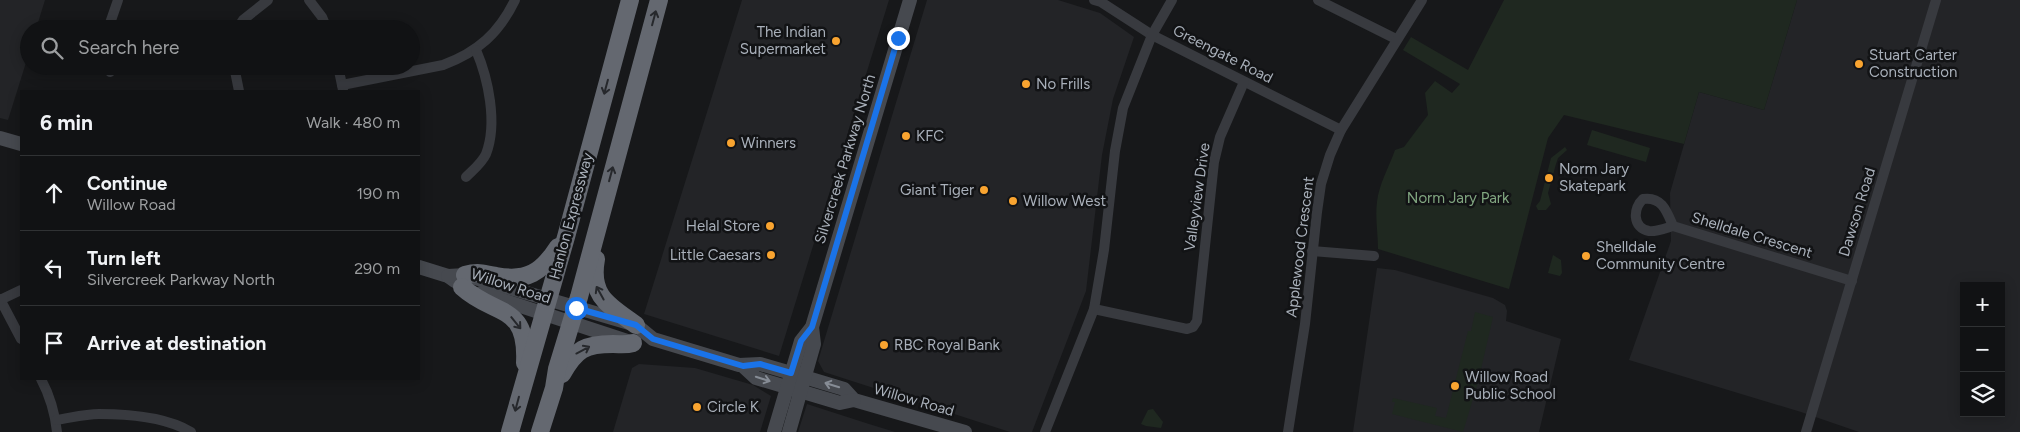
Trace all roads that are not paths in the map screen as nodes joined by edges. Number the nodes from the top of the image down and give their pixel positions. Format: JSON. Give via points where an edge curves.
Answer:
{"nodes":[{"id":1,"x":118,"y":0,"type":"edge"},
{"id":2,"x":268,"y":0,"type":"edge"},
{"id":3,"x":309,"y":0,"type":"edge"},
{"id":4,"x":515,"y":0,"type":"edge"},
{"id":5,"x":630,"y":0,"type":"edge"},
{"id":6,"x":659,"y":0,"type":"edge"},
{"id":7,"x":910,"y":0,"type":"edge"},
{"id":8,"x":1094,"y":0,"type":"edge"},
{"id":9,"x":1172,"y":0,"type":"edge"},
{"id":10,"x":1318,"y":0,"type":"edge"},
{"id":11,"x":1422,"y":0,"type":"edge"},
{"id":12,"x":1936,"y":0,"type":"edge"},
{"id":13,"x":111,"y":20,"type":"edge"},
{"id":14,"x":243,"y":20,"type":"edge"},
{"id":15,"x":323,"y":20,"type":"edge"},
{"id":16,"x":1152,"y":35,"type":"junction"},
{"id":17,"x":1396,"y":39,"type":"junction"},
{"id":18,"x":476,"y":50,"type":"junction"},
{"id":19,"x":420,"y":70,"type":"edge"},
{"id":20,"x":236,"y":75,"type":"edge"},
{"id":21,"x":340,"y":75,"type":"edge"},
{"id":22,"x":400,"y":75,"type":"edge"},
{"id":23,"x":1244,"y":82,"type":"junction"},
{"id":24,"x":343,"y":88,"type":"edge"},
{"id":25,"x":239,"y":90,"type":"edge"},
{"id":26,"x":1341,"y":130,"type":"junction"},
{"id":27,"x":0,"y":138,"type":"edge"},
{"id":28,"x":20,"y":144,"type":"edge"},
{"id":29,"x":466,"y":178,"type":"dead end"},
{"id":30,"x":598,"y":221,"type":"junction"},
{"id":31,"x":1673,"y":226,"type":"dead end"},
{"id":32,"x":566,"y":237,"type":"junction"},
{"id":33,"x":1312,"y":250,"type":"junction"},
{"id":34,"x":1374,"y":256,"type":"dead end"},
{"id":35,"x":420,"y":267,"type":"edge"},
{"id":36,"x":458,"y":279,"type":"junction"},
{"id":37,"x":1852,"y":281,"type":"junction"},
{"id":38,"x":20,"y":290,"type":"edge"},
{"id":39,"x":0,"y":299,"type":"edge"},
{"id":40,"x":546,"y":306,"type":"junction"},
{"id":41,"x":1094,"y":309,"type":"junction"},
{"id":42,"x":573,"y":315,"type":"junction"},
{"id":43,"x":812,"y":327,"type":"junction"},
{"id":44,"x":634,"y":334,"type":"junction"},
{"id":45,"x":20,"y":337,"type":"edge"},
{"id":46,"x":743,"y":366,"type":"junction"},
{"id":47,"x":791,"y":373,"type":"junction"},
{"id":48,"x":524,"y":376,"type":"junction"},
{"id":49,"x":805,"y":377,"type":"junction"},
{"id":50,"x":42,"y":380,"type":"edge"},
{"id":51,"x":787,"y":387,"type":"junction"},
{"id":52,"x":554,"y":388,"type":"junction"},
{"id":53,"x":801,"y":391,"type":"junction"},
{"id":54,"x":854,"y":400,"type":"junction"},
{"id":55,"x":56,"y":420,"type":"junction"},
{"id":56,"x":56,"y":432,"type":"edge"},
{"id":57,"x":191,"y":432,"type":"edge"},
{"id":58,"x":510,"y":432,"type":"edge"},
{"id":59,"x":540,"y":432,"type":"edge"},
{"id":60,"x":774,"y":432,"type":"edge"},
{"id":61,"x":789,"y":432,"type":"edge"},
{"id":62,"x":966,"y":432,"type":"edge"},
{"id":63,"x":1045,"y":432,"type":"edge"},
{"id":64,"x":1288,"y":432,"type":"edge"},
{"id":65,"x":1806,"y":432,"type":"edge"}],
"edges":[{"from":1,"to":13,"type":"street"},
{"from":2,"to":14,"type":"street"},
{"from":3,"to":15,"type":"street"},
{"from":4,"to":18,"type":"street","via":[[497,30]]},
{"from":5,"to":32,"type":"highway","name":"Hanlon Expressway","one_way":true},
{"from":30,"to":6,"type":"highway","name":"Hanlon Expressway","one_way":true},
{"from":7,"to":43,"type":"main road","name":"Silvercreek Parkway North"},
{"from":8,"to":16,"type":"street","name":"Greengate Road"},
{"from":9,"to":16,"type":"street"},
{"from":10,"to":17,"type":"street"},
{"from":11,"to":17,"type":"street","name":"Applewood Crescent"},
{"from":12,"to":37,"type":"street","name":"Dawson Road"},
{"from":16,"to":23,"type":"street","name":"Greengate Road"},
{"from":16,"to":41,"type":"street","via":[[1123,108],[1114,151],[1104,250]]},
{"from":17,"to":26,"type":"street","name":"Applewood Crescent"},
{"from":18,"to":19,"type":"street","via":[[443,65]]},
{"from":18,"to":29,"type":"street","via":[[490,96],[491,126],[487,153]]},
{"from":20,"to":25,"type":"street"},
{"from":21,"to":24,"type":"street"},
{"from":22,"to":24,"type":"street"},
{"from":23,"to":26,"type":"street","name":"Greengate Road"},
{"from":23,"to":41,"type":"street","name":"Valleyview Drive","via":[[1220,137],[1214,162],[1197,321],[1187,329]]},
{"from":26,"to":33,"type":"street","name":"Applewood Crescent","via":[[1321,184]]},
{"from":27,"to":28,"type":"main road"},
{"from":30,"to":42,"type":"highway","name":"Hanlon Expressway"},
{"from":44,"to":30,"type":"highway","one_way":true,"via":[[600,296],[594,281],[600,237]]},
{"from":31,"to":37,"type":"street","name":"Shelldale Crescent"},
{"from":32,"to":36,"type":"highway","via":[[549,262],[534,273],[523,277],[498,277],[476,272]]},
{"from":32,"to":40,"type":"highway","name":"Hanlon Expressway"},
{"from":33,"to":34,"type":"street"},
{"from":33,"to":64,"type":"street","name":"Applewood Crescent","via":[[1299,371]]},
{"from":35,"to":36,"type":"main road","name":"Willow Road"},
{"from":36,"to":40,"type":"main road","name":"Willow Road"},
{"from":36,"to":48,"type":"highway","one_way":true,"via":[[472,296],[507,313],[518,324],[526,348]]},
{"from":37,"to":65,"type":"street","name":"Dawson Road"},
{"from":38,"to":39,"type":"street"},
{"from":39,"to":45,"type":"street"},
{"from":40,"to":42,"type":"main road","name":"Willow Road"},
{"from":40,"to":48,"type":"highway","name":"Hanlon Expressway"},
{"from":41,"to":63,"type":"street"},
{"from":42,"to":44,"type":"main road","name":"Willow Road"},
{"from":42,"to":52,"type":"highway","name":"Hanlon Expressway"},
{"from":43,"to":47,"type":"main road","name":"Silvercreek Parkway North","via":[[801,341]]},
{"from":43,"to":49,"type":"main road","name":"Silvercreek Parkway North","via":[[814,344]]},
{"from":44,"to":46,"type":"main road","name":"Willow Road"},
{"from":52,"to":44,"type":"highway","one_way":true,"via":[[574,354],[586,346],[626,345]]},
{"from":46,"to":47,"type":"main road","name":"Willow Road","via":[[760,364]]},
{"from":46,"to":51,"type":"main road","name":"Willow Road","one_way":true,"via":[[756,378]]},
{"from":47,"to":49,"type":"main road","name":"Willow Road"},
{"from":47,"to":51,"type":"main road","name":"Silvercreek Parkway North"},
{"from":48,"to":58,"type":"highway","name":"Hanlon Expressway","one_way":true},
{"from":49,"to":53,"type":"main road","name":"Silvercreek Parkway North"},
{"from":54,"to":49,"type":"main road","name":"Willow Road","one_way":true,"via":[[844,389]]},
{"from":50,"to":55,"type":"street"},
{"from":51,"to":53,"type":"main road","name":"Willow Road"},
{"from":51,"to":60,"type":"main road","name":"Silvercreek Parkway North"},
{"from":52,"to":59,"type":"highway","name":"Hanlon Expressway"},
{"from":53,"to":54,"type":"main road","name":"Willow Road","via":[[840,403]]},
{"from":53,"to":61,"type":"main road","name":"Silvercreek Parkway North"},
{"from":54,"to":62,"type":"main road","name":"Willow Road"},
{"from":55,"to":56,"type":"street"},
{"from":55,"to":57,"type":"street","via":[[98,414],[133,416],[158,420]]}]}
